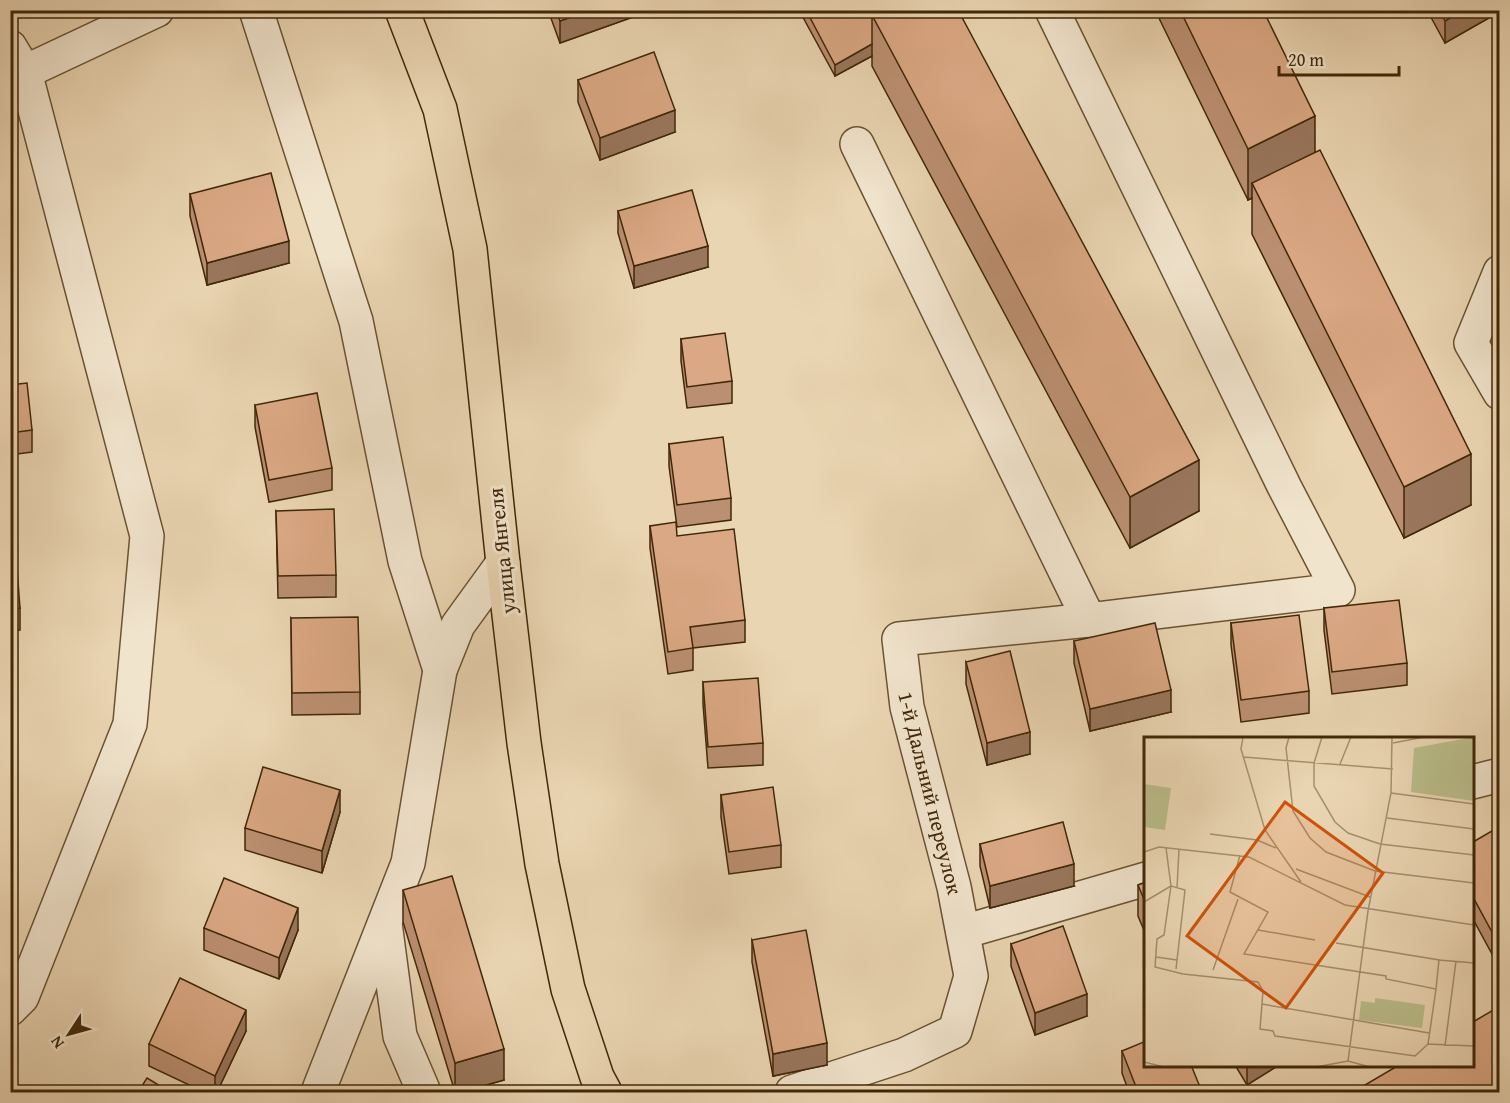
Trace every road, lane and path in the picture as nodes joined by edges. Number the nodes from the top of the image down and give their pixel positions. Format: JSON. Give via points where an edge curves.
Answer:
{"nodes":[{"id":1,"x":157,"y":10,"type":"edge"},
{"id":2,"x":256,"y":10,"type":"edge"},
{"id":3,"x":402,"y":10,"type":"edge"},
{"id":4,"x":1052,"y":10,"type":"edge"},
{"id":5,"x":15,"y":66,"type":"edge"},
{"id":6,"x":857,"y":144,"type":"dead end"},
{"id":7,"x":1500,"y":272,"type":"edge"},
{"id":8,"x":1500,"y":393,"type":"edge"},
{"id":9,"x":503,"y":563,"type":"junction"},
{"id":10,"x":1089,"y":620,"type":"junction"},
{"id":11,"x":440,"y":670,"type":"junction"},
{"id":12,"x":1500,"y":775,"type":"edge"},
{"id":13,"x":1474,"y":783,"type":"edge"},
{"id":14,"x":1144,"y":880,"type":"edge"},
{"id":15,"x":385,"y":922,"type":"junction"},
{"id":16,"x":963,"y":933,"type":"junction"},
{"id":17,"x":10,"y":1009,"type":"edge"},
{"id":18,"x":318,"y":1092,"type":"edge"},
{"id":19,"x":424,"y":1092,"type":"edge"},
{"id":20,"x":605,"y":1092,"type":"edge"},
{"id":21,"x":792,"y":1092,"type":"edge"}],
"edges":[{"from":1,"to":5,"type":"street"},
{"from":2,"to":11,"type":"street","via":[[356,321],[405,561]]},
{"from":3,"to":9,"type":"main road","name":"улица Янгеля","via":[[440,110],[470,249]]},
{"from":4,"to":10,"type":"street","name":"1-й Дальний переулок","via":[[1338,590]]},
{"from":5,"to":17,"type":"street","via":[[147,536],[130,724],[22,997]]},
{"from":6,"to":10,"type":"street"},
{"from":7,"to":8,"type":"street","via":[[1471,343]]},
{"from":9,"to":11,"type":"street","via":[[458,625]]},
{"from":9,"to":20,"type":"main road","name":"улица Янгеля","via":[[542,864],[568,989]]},
{"from":10,"to":16,"type":"street","name":"1-й Дальний переулок","via":[[899,639],[907,707]]},
{"from":11,"to":15,"type":"street","via":[[408,863]]},
{"from":12,"to":13,"type":"street"},
{"from":14,"to":16,"type":"street"},
{"from":15,"to":18,"type":"street"},
{"from":15,"to":19,"type":"street","via":[[400,1036]]},
{"from":16,"to":21,"type":"street","name":"1-й Дальний переулок","via":[[971,976],[955,1031],[904,1055]]}]}
